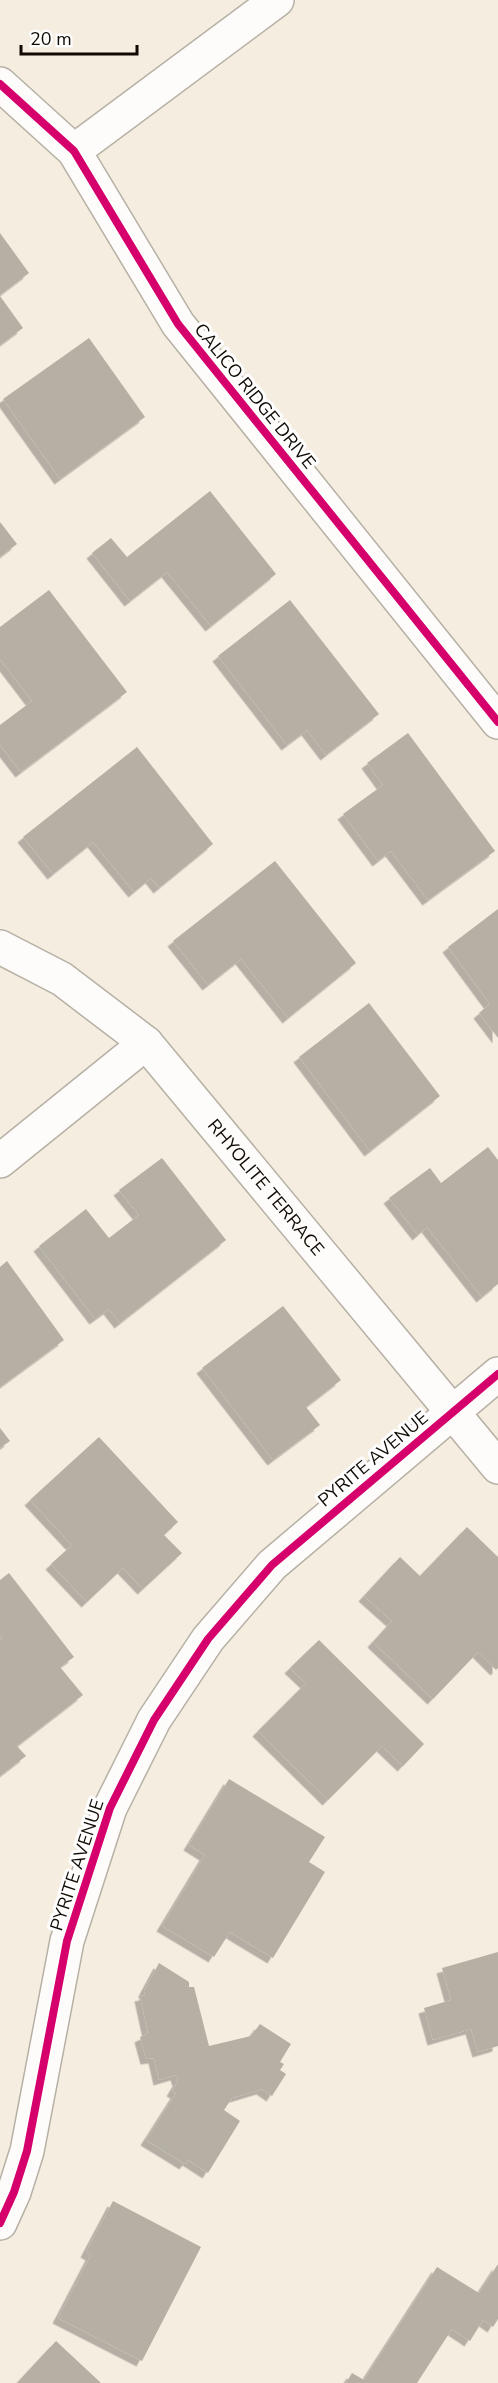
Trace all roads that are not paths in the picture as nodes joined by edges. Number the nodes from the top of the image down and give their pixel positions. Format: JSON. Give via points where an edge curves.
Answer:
{"nodes":[{"id":1,"x":277,"y":0,"type":"edge"},
{"id":2,"x":0,"y":84,"type":"edge"},
{"id":3,"x":74,"y":151,"type":"junction"},
{"id":4,"x":498,"y":722,"type":"edge"},
{"id":5,"x":0,"y":947,"type":"edge"},
{"id":6,"x":146,"y":1043,"type":"junction"},
{"id":7,"x":0,"y":1161,"type":"edge"},
{"id":8,"x":498,"y":1374,"type":"edge"},
{"id":9,"x":452,"y":1412,"type":"junction"},
{"id":10,"x":498,"y":1467,"type":"edge"},
{"id":11,"x":14,"y":2147,"type":"edge"},
{"id":12,"x":0,"y":2223,"type":"edge"}],
"edges":[{"from":1,"to":3,"type":"street"},
{"from":2,"to":3,"type":"street","name":"CALICO RIDGE DRIVE"},
{"from":3,"to":4,"type":"street","name":"CALICO RIDGE DRIVE","via":[[178,324]]},
{"from":5,"to":6,"type":"street","name":"RHYOLITE TERRACE","via":[[63,979]]},
{"from":6,"to":7,"type":"street"},
{"from":6,"to":9,"type":"street","name":"RHYOLITE TERRACE"},
{"from":8,"to":9,"type":"street","name":"PYRITE AVENUE"},
{"from":9,"to":10,"type":"street","name":"RHYOLITE TERRACE"},
{"from":9,"to":11,"type":"street","name":"PYRITE AVENUE","via":[[272,1565],[208,1639],[154,1720],[110,1808],[67,1941]]},
{"from":11,"to":12,"type":"street","name":"PYRITE AVENUE","via":[[14,2192]]}]}
